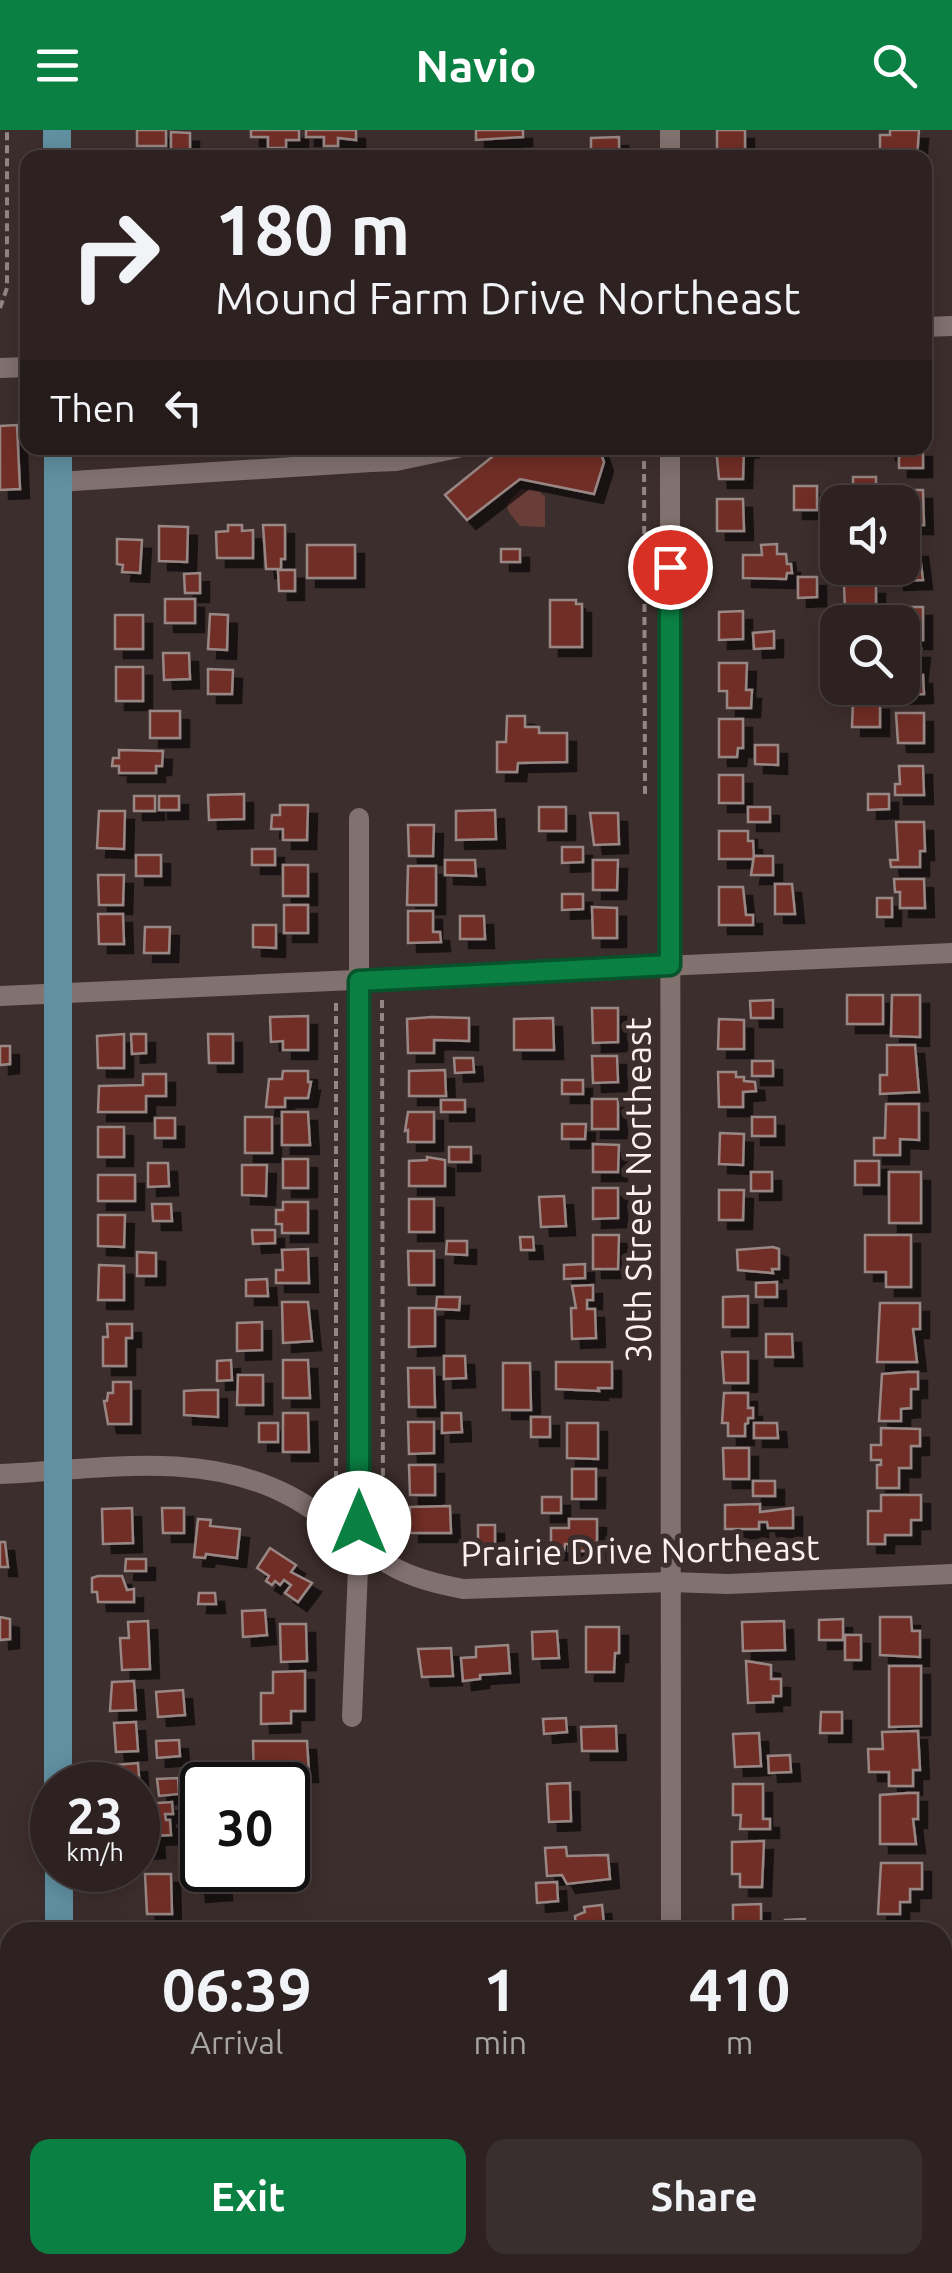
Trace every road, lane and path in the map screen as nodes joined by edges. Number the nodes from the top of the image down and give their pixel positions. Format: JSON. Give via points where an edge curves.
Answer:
{"nodes":[{"id":1,"x":7,"y":130,"type":"edge"},
{"id":2,"x":0,"y":308,"type":"edge"},
{"id":3,"x":58,"y":455,"type":"edge"},
{"id":4,"x":371,"y":455,"type":"edge"},
{"id":5,"x":425,"y":455,"type":"edge"},
{"id":6,"x":644,"y":455,"type":"edge"},
{"id":7,"x":670,"y":455,"type":"edge"},
{"id":8,"x":58,"y":482,"type":"junction"},
{"id":9,"x":645,"y":799,"type":"dead end"},
{"id":10,"x":359,"y":818,"type":"dead end"},
{"id":11,"x":952,"y":953,"type":"edge"},
{"id":12,"x":670,"y":965,"type":"junction"},
{"id":13,"x":382,"y":980,"type":"junction"},
{"id":14,"x":359,"y":981,"type":"junction"},
{"id":15,"x":336,"y":982,"type":"junction"},
{"id":16,"x":59,"y":993,"type":"junction"},
{"id":17,"x":0,"y":996,"type":"edge"},
{"id":18,"x":56,"y":1472,"type":"junction"},
{"id":19,"x":0,"y":1474,"type":"edge"},
{"id":20,"x":336,"y":1492,"type":"dead end"},
{"id":21,"x":359,"y":1543,"type":"junction"},
{"id":22,"x":384,"y":1560,"type":"junction"},
{"id":23,"x":952,"y":1574,"type":"edge"},
{"id":24,"x":671,"y":1582,"type":"junction"},
{"id":25,"x":352,"y":1717,"type":"dead end"},
{"id":26,"x":58,"y":1762,"type":"edge"},
{"id":27,"x":58,"y":1892,"type":"edge"},
{"id":28,"x":59,"y":1922,"type":"edge"},
{"id":29,"x":671,"y":1922,"type":"edge"}],
"edges":[{"from":1,"to":2,"type":"path","via":[[7,288]]},
{"from":3,"to":8,"type":"main road"},
{"from":4,"to":5,"type":"street","via":[[396,461]]},
{"from":4,"to":8,"type":"street"},
{"from":6,"to":9,"type":"path"},
{"from":7,"to":12,"type":"street","name":"30th Street Northeast"},
{"from":8,"to":16,"type":"main road"},
{"from":10,"to":14,"type":"street"},
{"from":11,"to":12,"type":"street"},
{"from":12,"to":13,"type":"street"},
{"from":12,"to":24,"type":"street","name":"30th Street Northeast"},
{"from":13,"to":14,"type":"street"},
{"from":13,"to":22,"type":"path"},
{"from":14,"to":15,"type":"street"},
{"from":14,"to":21,"type":"street"},
{"from":15,"to":16,"type":"street"},
{"from":15,"to":20,"type":"path"},
{"from":16,"to":17,"type":"street"},
{"from":16,"to":18,"type":"main road"},
{"from":18,"to":19,"type":"street","name":"Prairie Drive Northeast"},
{"from":18,"to":21,"type":"street","name":"Prairie Drive Northeast","via":[[178,1465],[224,1470],[288,1494]]},
{"from":18,"to":26,"type":"main road"},
{"from":21,"to":22,"type":"street","name":"Prairie Drive Northeast"},
{"from":21,"to":25,"type":"street"},
{"from":22,"to":24,"type":"street","name":"Prairie Drive Northeast","via":[[429,1582],[463,1589]]},
{"from":23,"to":24,"type":"street","name":"Prairie Drive Northeast"},
{"from":24,"to":29,"type":"street","name":"30th Street Northeast"},
{"from":27,"to":28,"type":"main road"}]}
